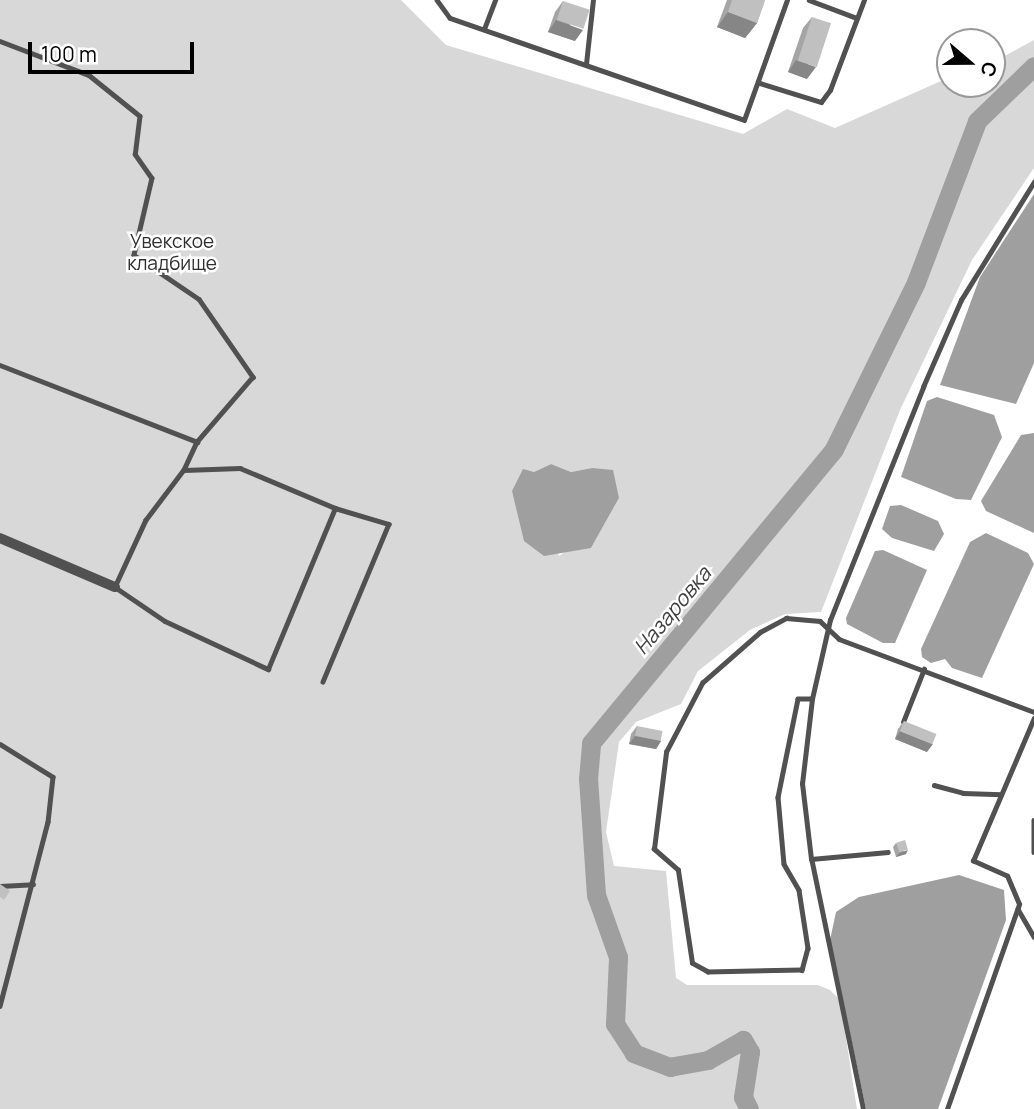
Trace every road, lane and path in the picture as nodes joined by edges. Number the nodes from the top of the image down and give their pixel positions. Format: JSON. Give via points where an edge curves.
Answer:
{"nodes":[{"id":1,"x":437,"y":0,"type":"edge"},
{"id":2,"x":495,"y":0,"type":"edge"},
{"id":3,"x":593,"y":0,"type":"edge"},
{"id":4,"x":787,"y":0,"type":"edge"},
{"id":5,"x":809,"y":0,"type":"edge"},
{"id":6,"x":864,"y":0,"type":"edge"},
{"id":7,"x":857,"y":18,"type":"junction"},
{"id":8,"x":484,"y":29,"type":"junction"},
{"id":9,"x":0,"y":41,"type":"edge"},
{"id":10,"x":586,"y":64,"type":"junction"},
{"id":11,"x":760,"y":83,"type":"junction"},
{"id":12,"x":1034,"y":181,"type":"edge"},
{"id":13,"x":0,"y":365,"type":"edge"},
{"id":14,"x":197,"y":442,"type":"junction"},
{"id":15,"x":184,"y":470,"type":"junction"},
{"id":16,"x":335,"y":508,"type":"junction"},
{"id":17,"x":0,"y":538,"type":"edge"},
{"id":18,"x":115,"y":587,"type":"junction"},
{"id":19,"x":829,"y":633,"type":"junction"},
{"id":20,"x":924,"y":670,"type":"junction"},
{"id":21,"x":323,"y":682,"type":"dead end"},
{"id":22,"x":812,"y":699,"type":"junction"},
{"id":23,"x":1034,"y":712,"type":"edge"},
{"id":24,"x":1034,"y":718,"type":"edge"},
{"id":25,"x":903,"y":722,"type":"edge"},
{"id":26,"x":0,"y":744,"type":"edge"},
{"id":27,"x":934,"y":785,"type":"dead end"},
{"id":28,"x":1001,"y":794,"type":"junction"},
{"id":29,"x":1034,"y":820,"type":"edge"},
{"id":30,"x":888,"y":852,"type":"dead end"},
{"id":31,"x":1034,"y":852,"type":"edge"},
{"id":32,"x":811,"y":859,"type":"junction"},
{"id":33,"x":33,"y":884,"type":"junction"},
{"id":34,"x":0,"y":886,"type":"edge"},
{"id":35,"x":1018,"y":908,"type":"junction"},
{"id":36,"x":1034,"y":937,"type":"edge"},
{"id":37,"x":1,"y":1004,"type":"edge"},
{"id":38,"x":863,"y":1109,"type":"edge"},
{"id":39,"x":947,"y":1109,"type":"edge"}],
"edges":[{"from":1,"to":8,"type":"lane","via":[[450,18]]},
{"from":2,"to":8,"type":"lane"},
{"from":3,"to":10,"type":"lane"},
{"from":4,"to":11,"type":"lane"},
{"from":5,"to":7,"type":"lane"},
{"from":6,"to":7,"type":"lane"},
{"from":7,"to":11,"type":"lane","via":[[830,90],[821,102]]},
{"from":8,"to":10,"type":"lane"},
{"from":9,"to":14,"type":"lane","via":[[89,75],[140,116],[135,154],[152,178],[134,255],[198,299],[253,377]]},
{"from":10,"to":11,"type":"lane","via":[[744,120]]},
{"from":12,"to":19,"type":"lane","via":[[961,300]]},
{"from":13,"to":14,"type":"lane","via":[[38,376]]},
{"from":14,"to":15,"type":"lane"},
{"from":15,"to":16,"type":"lane","via":[[240,468]]},
{"from":15,"to":18,"type":"lane","via":[[146,520]]},
{"from":16,"to":18,"type":"lane","via":[[268,669],[165,621]]},
{"from":16,"to":21,"type":"lane","via":[[388,524]]},
{"from":17,"to":18,"type":"street"},
{"from":19,"to":20,"type":"lane"},
{"from":19,"to":22,"type":"lane"},
{"from":19,"to":22,"type":"lane","via":[[820,621],[786,618],[760,632],[702,683],[666,752],[654,849],[678,870],[692,963],[708,972],[802,970],[808,948],[799,890],[784,864],[778,797],[798,699]]},
{"from":20,"to":23,"type":"lane"},
{"from":20,"to":25,"type":"lane"},
{"from":22,"to":32,"type":"lane","via":[[802,784]]},
{"from":24,"to":28,"type":"lane"},
{"from":26,"to":33,"type":"lane","via":[[53,777]]},
{"from":27,"to":28,"type":"lane","via":[[963,793]]},
{"from":28,"to":35,"type":"lane","via":[[973,861],[1007,876]]},
{"from":29,"to":31,"type":"lane"},
{"from":30,"to":32,"type":"lane"},
{"from":32,"to":38,"type":"lane"},
{"from":33,"to":34,"type":"lane"},
{"from":33,"to":37,"type":"lane"},
{"from":35,"to":36,"type":"lane"},
{"from":35,"to":39,"type":"lane"}]}
